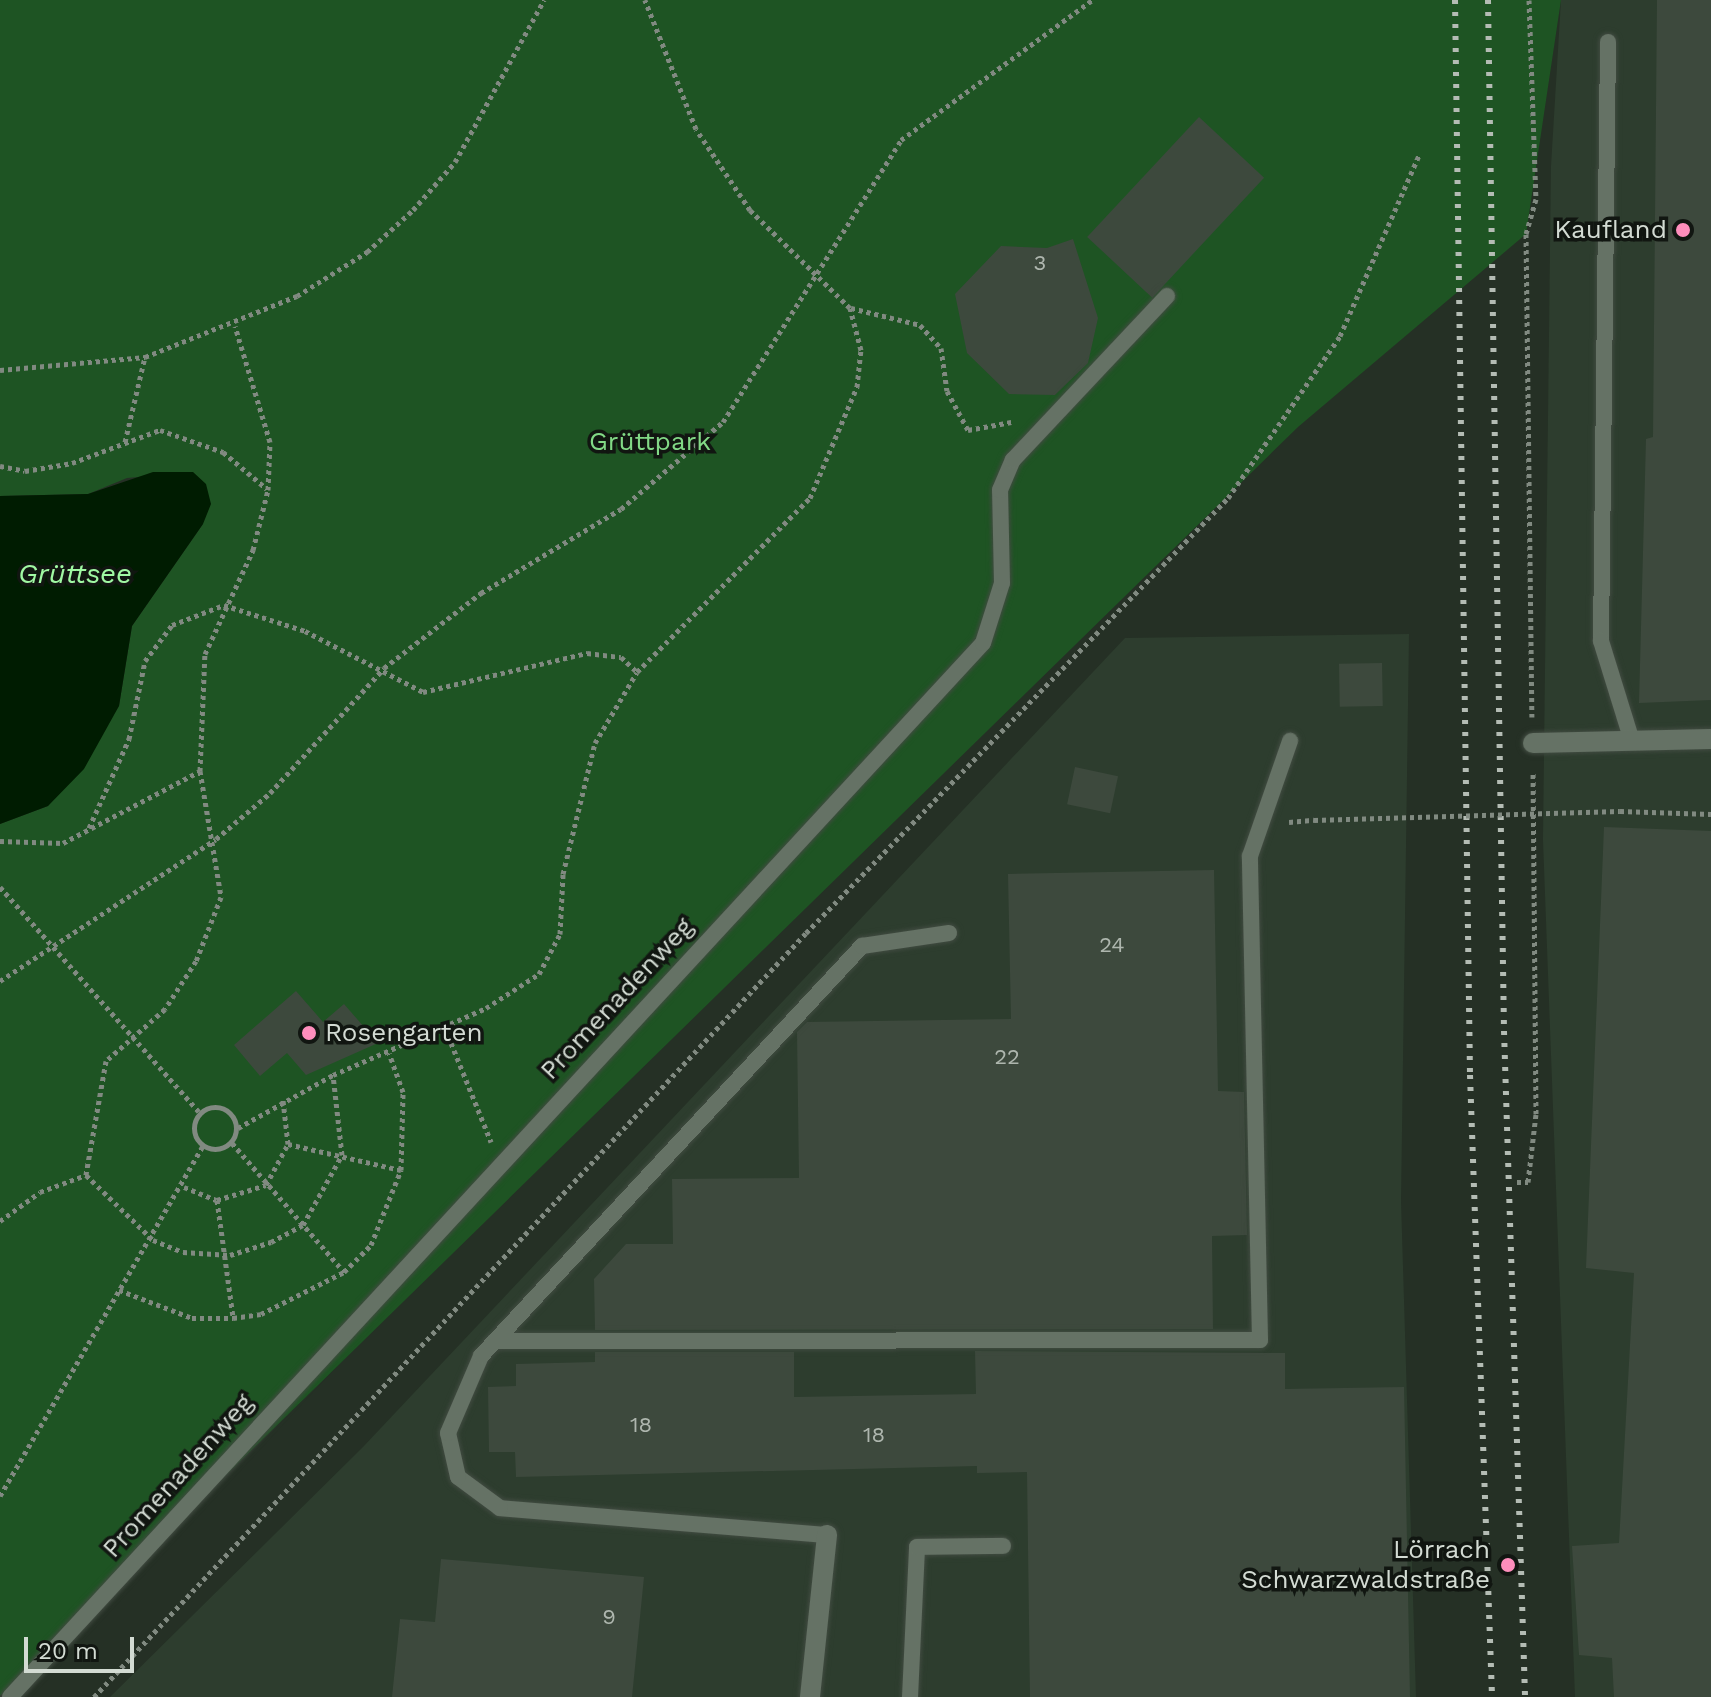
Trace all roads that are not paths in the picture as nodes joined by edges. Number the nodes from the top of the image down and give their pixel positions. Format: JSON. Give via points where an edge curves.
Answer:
{"nodes":[{"id":1,"x":1608,"y":42,"type":"dead end"},
{"id":2,"x":1167,"y":296,"type":"dead end"},
{"id":3,"x":1711,"y":739,"type":"edge"},
{"id":4,"x":1290,"y":741,"type":"dead end"},
{"id":5,"x":1632,"y":741,"type":"junction"},
{"id":6,"x":1533,"y":743,"type":"road end"},
{"id":7,"x":949,"y":933,"type":"dead end"},
{"id":8,"x":495,"y":1341,"type":"junction"},
{"id":9,"x":827,"y":1535,"type":"joint"},
{"id":10,"x":1003,"y":1546,"type":"dead end"},
{"id":11,"x":10,"y":1697,"type":"edge"},
{"id":12,"x":810,"y":1697,"type":"edge"},
{"id":13,"x":910,"y":1697,"type":"edge"}],
"edges":[{"from":1,"to":5,"type":"lane","via":[[1601,641]]},
{"from":2,"to":11,"type":"lane","name":"Promenadenweg","via":[[1013,460],[1000,490],[1002,583],[983,643],[501,1158]]},
{"from":3,"to":5,"type":"street"},
{"from":4,"to":8,"type":"lane","via":[[1250,856],[1260,1340]]},
{"from":5,"to":6,"type":"street"},
{"from":7,"to":8,"type":"lane","via":[[862,946]]},
{"from":8,"to":9,"type":"lane","via":[[464,1383],[448,1433],[458,1477],[500,1508]]},
{"from":9,"to":12,"type":"street"},
{"from":10,"to":13,"type":"lane","via":[[917,1547]]}]}
